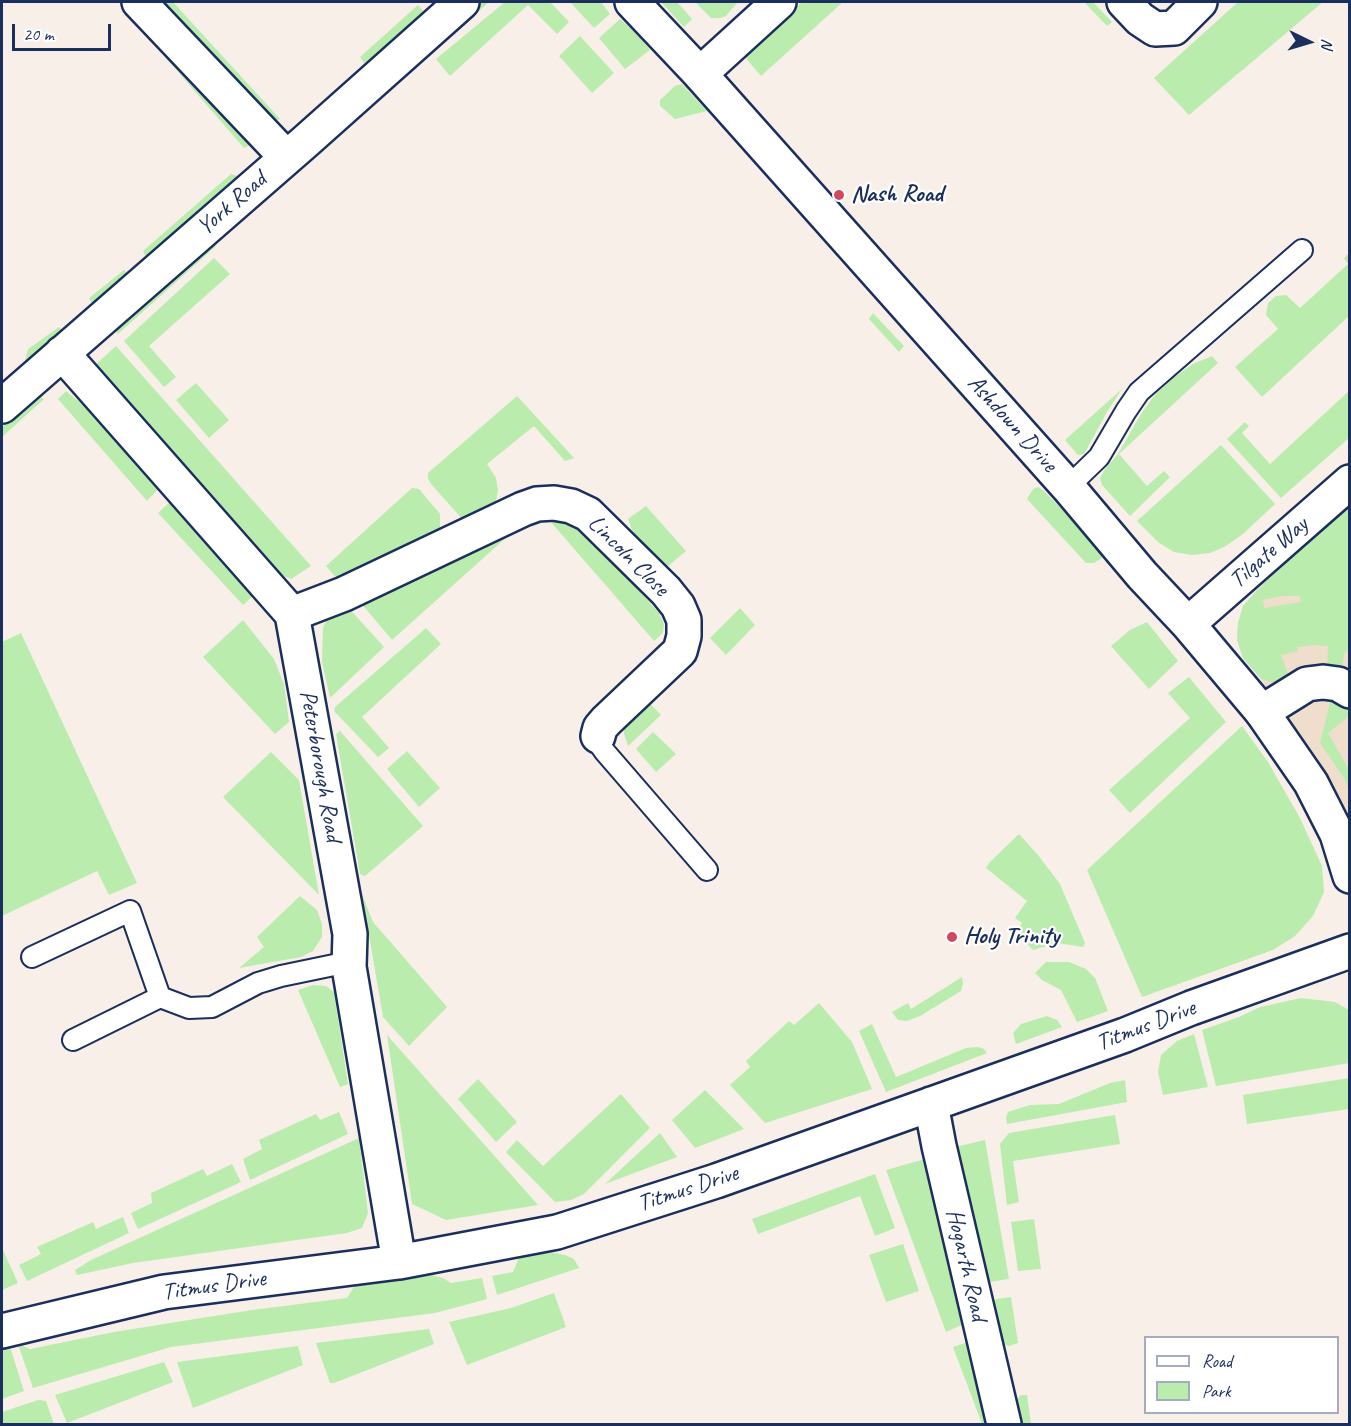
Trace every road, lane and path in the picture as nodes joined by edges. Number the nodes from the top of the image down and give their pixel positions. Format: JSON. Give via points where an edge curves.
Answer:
{"nodes":[{"id":1,"x":139,"y":2,"type":"edge"},
{"id":2,"x":462,"y":2,"type":"edge"},
{"id":3,"x":632,"y":2,"type":"edge"},
{"id":4,"x":779,"y":2,"type":"edge"},
{"id":5,"x":1124,"y":2,"type":"edge"},
{"id":6,"x":1200,"y":2,"type":"edge"},
{"id":7,"x":700,"y":74,"type":"junction"},
{"id":8,"x":286,"y":157,"type":"junction"},
{"id":9,"x":1302,"y":250,"type":"dead end"},
{"id":10,"x":62,"y":354,"type":"junction"},
{"id":11,"x":2,"y":406,"type":"edge"},
{"id":12,"x":1350,"y":482,"type":"edge"},
{"id":13,"x":1068,"y":487,"type":"junction"},
{"id":14,"x":292,"y":614,"type":"junction"},
{"id":15,"x":1188,"y":624,"type":"junction"},
{"id":16,"x":1350,"y":691,"type":"edge"},
{"id":17,"x":1262,"y":712,"type":"junction"},
{"id":18,"x":598,"y":736,"type":"joint"},
{"id":19,"x":707,"y":870,"type":"dead end"},
{"id":20,"x":1350,"y":876,"type":"edge"},
{"id":21,"x":1350,"y":951,"type":"edge"},
{"id":22,"x":32,"y":957,"type":"dead end"},
{"id":23,"x":349,"y":968,"type":"junction"},
{"id":24,"x":160,"y":998,"type":"junction"},
{"id":25,"x":73,"y":1040,"type":"dead end"},
{"id":26,"x":932,"y":1104,"type":"junction"},
{"id":27,"x":399,"y":1262,"type":"junction"},
{"id":28,"x":2,"y":1331,"type":"edge"},
{"id":29,"x":1004,"y":1425,"type":"edge"}],
"edges":[{"from":1,"to":8,"type":"street"},
{"from":2,"to":8,"type":"street","name":"York Road"},
{"from":3,"to":7,"type":"street","name":"Ashdown Drive"},
{"from":4,"to":7,"type":"street"},
{"from":5,"to":6,"type":"street","via":[[1155,29],[1174,28]]},
{"from":7,"to":13,"type":"street","name":"Ashdown Drive"},
{"from":8,"to":10,"type":"street","name":"York Road"},
{"from":9,"to":13,"type":"lane","via":[[1139,392],[1099,457]]},
{"from":10,"to":11,"type":"street","name":"York Road"},
{"from":10,"to":14,"type":"street"},
{"from":12,"to":15,"type":"street","name":"Tilgate Way"},
{"from":13,"to":15,"type":"street","name":"Ashdown Drive"},
{"from":14,"to":18,"type":"street","name":"Lincoln Close","via":[[344,594],[523,509],[537,504],[571,506],[588,514],[666,591],[684,620],[680,651],[606,721]]},
{"from":14,"to":23,"type":"street","name":"Peterborough Road","via":[[350,934]]},
{"from":15,"to":17,"type":"street","name":"Ashdown Drive"},
{"from":16,"to":17,"type":"street","via":[[1338,684],[1307,684]]},
{"from":17,"to":20,"type":"street","name":"Ashdown Drive","via":[[1311,783],[1337,834]]},
{"from":18,"to":19,"type":"lane","via":[[605,752]]},
{"from":21,"to":26,"type":"street","name":"Titmus Drive"},
{"from":22,"to":24,"type":"lane","via":[[130,911]]},
{"from":23,"to":24,"type":"lane","via":[[334,965],[258,983],[212,1007],[189,1008]]},
{"from":23,"to":27,"type":"street","name":"Peterborough Road"},
{"from":24,"to":25,"type":"lane"},
{"from":26,"to":27,"type":"street","name":"Titmus Drive","via":[[716,1181],[557,1232]]},
{"from":26,"to":29,"type":"street","name":"Hogarth Road"},
{"from":27,"to":28,"type":"street","name":"Titmus Drive","via":[[164,1292]]}]}
